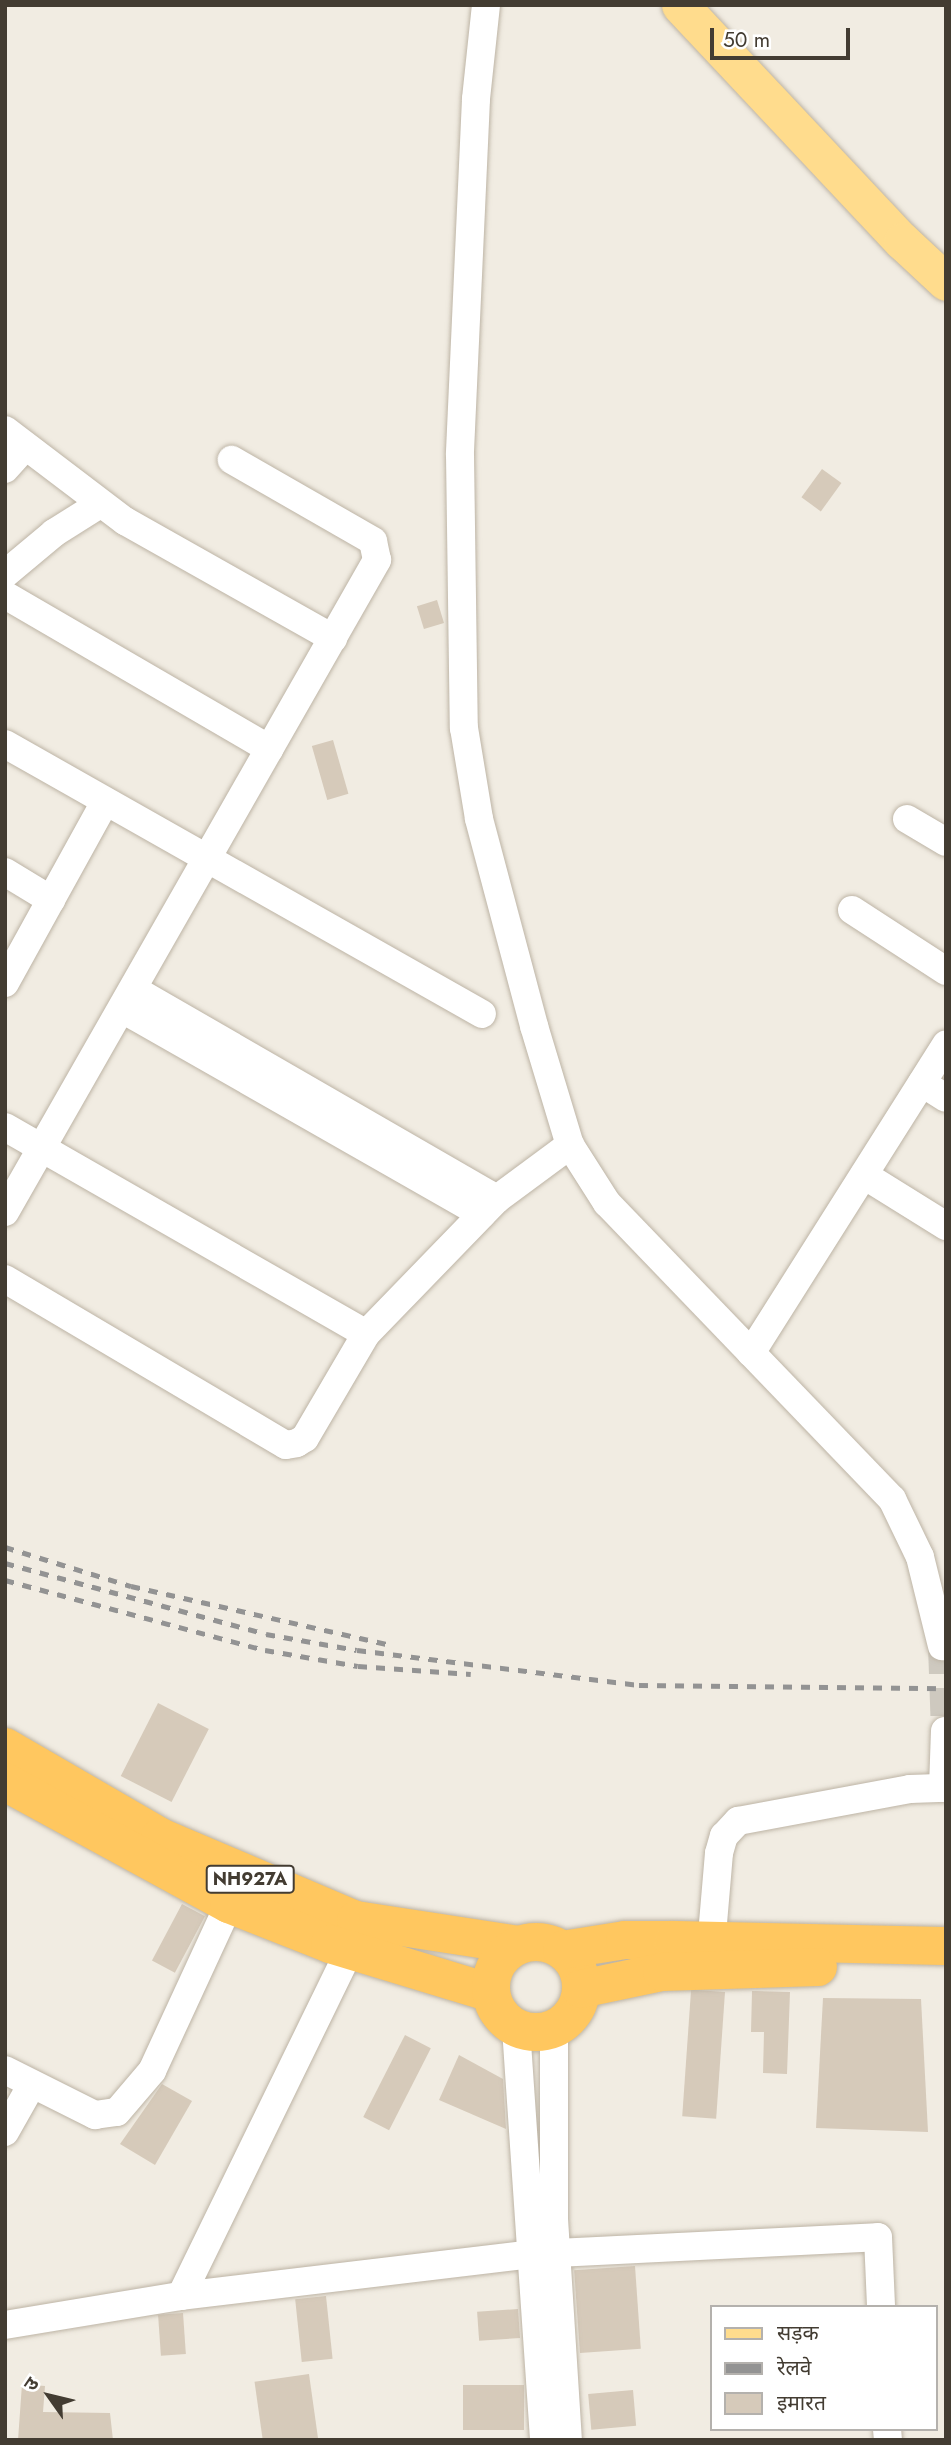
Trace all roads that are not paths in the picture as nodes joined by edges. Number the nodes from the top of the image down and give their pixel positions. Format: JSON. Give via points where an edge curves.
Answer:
{"nodes":[{"id":1,"x":486,"y":5,"type":"edge"},
{"id":2,"x":683,"y":8,"type":"edge"},
{"id":3,"x":946,"y":282,"type":"edge"},
{"id":4,"x":15,"y":439,"type":"edge"},
{"id":5,"x":232,"y":460,"type":"dead end"},
{"id":6,"x":5,"y":469,"type":"edge"},
{"id":7,"x":100,"y":504,"type":"junction"},
{"id":8,"x":5,"y":574,"type":"edge"},
{"id":9,"x":5,"y":596,"type":"edge"},
{"id":10,"x":333,"y":638,"type":"junction"},
{"id":11,"x":5,"y":744,"type":"edge"},
{"id":12,"x":270,"y":749,"type":"junction"},
{"id":13,"x":105,"y":802,"type":"junction"},
{"id":14,"x":907,"y":819,"type":"dead end"},
{"id":15,"x":946,"y":842,"type":"edge"},
{"id":16,"x":207,"y":860,"type":"junction"},
{"id":17,"x":5,"y":872,"type":"edge"},
{"id":18,"x":51,"y":900,"type":"junction"},
{"id":19,"x":852,"y":910,"type":"dead end"},
{"id":20,"x":946,"y":971,"type":"edge"},
{"id":21,"x":5,"y":984,"type":"edge"},
{"id":22,"x":130,"y":1000,"type":"junction"},
{"id":23,"x":482,"y":1014,"type":"dead end"},
{"id":24,"x":946,"y":1045,"type":"edge"},
{"id":25,"x":922,"y":1083,"type":"junction"},
{"id":26,"x":946,"y":1098,"type":"edge"},
{"id":27,"x":5,"y":1127,"type":"edge"},
{"id":28,"x":570,"y":1145,"type":"junction"},
{"id":29,"x":42,"y":1149,"type":"junction"},
{"id":30,"x":864,"y":1175,"type":"junction"},
{"id":31,"x":489,"y":1207,"type":"junction"},
{"id":32,"x":5,"y":1212,"type":"edge"},
{"id":33,"x":946,"y":1226,"type":"edge"},
{"id":34,"x":5,"y":1279,"type":"edge"},
{"id":35,"x":366,"y":1334,"type":"junction"},
{"id":36,"x":751,"y":1353,"type":"junction"},
{"id":37,"x":942,"y":1646,"type":"dead end"},
{"id":38,"x":944,"y":1731,"type":"edge"},
{"id":39,"x":5,"y":1747,"type":"edge"},
{"id":40,"x":5,"y":1782,"type":"edge"},
{"id":41,"x":944,"y":1788,"type":"edge"},
{"id":42,"x":229,"y":1905,"type":"junction"},
{"id":43,"x":519,"y":1945,"type":"junction"},
{"id":44,"x":946,"y":1946,"type":"edge"},
{"id":45,"x":350,"y":1950,"type":"junction"},
{"id":46,"x":562,"y":1950,"type":"junction"},
{"id":47,"x":710,"y":1956,"type":"junction"},
{"id":48,"x":946,"y":1966,"type":"edge"},
{"id":49,"x":581,"y":1989,"type":"junction"},
{"id":50,"x":491,"y":1993,"type":"junction"},
{"id":51,"x":516,"y":2028,"type":"junction"},
{"id":52,"x":554,"y":2028,"type":"junction"},
{"id":53,"x":5,"y":2070,"type":"edge"},
{"id":54,"x":32,"y":2084,"type":"junction"},
{"id":55,"x":5,"y":2132,"type":"edge"},
{"id":56,"x":545,"y":2254,"type":"junction"},
{"id":57,"x":181,"y":2296,"type":"junction"},
{"id":58,"x":881,"y":2305,"type":"edge"},
{"id":59,"x":5,"y":2325,"type":"edge"},
{"id":60,"x":544,"y":2440,"type":"edge"},
{"id":61,"x":568,"y":2440,"type":"edge"}],
"edges":[{"from":1,"to":28,"type":"street","via":[[476,99],[460,455],[464,728],[478,819]]},
{"from":2,"to":3,"type":"main road"},
{"from":4,"to":6,"type":"street"},
{"from":4,"to":7,"type":"street"},
{"from":5,"to":10,"type":"street","via":[[365,536],[377,548],[377,560]]},
{"from":7,"to":8,"type":"street","via":[[54,533]]},
{"from":7,"to":10,"type":"street"},
{"from":9,"to":12,"type":"street"},
{"from":10,"to":12,"type":"street"},
{"from":11,"to":13,"type":"street"},
{"from":12,"to":16,"type":"street"},
{"from":13,"to":16,"type":"street"},
{"from":13,"to":18,"type":"street"},
{"from":14,"to":15,"type":"street"},
{"from":16,"to":22,"type":"street"},
{"from":16,"to":23,"type":"street"},
{"from":17,"to":18,"type":"street"},
{"from":18,"to":21,"type":"street"},
{"from":19,"to":20,"type":"street"},
{"from":22,"to":29,"type":"street"},
{"from":22,"to":31,"type":"street"},
{"from":24,"to":25,"type":"street"},
{"from":25,"to":26,"type":"street"},
{"from":25,"to":30,"type":"street"},
{"from":27,"to":29,"type":"street"},
{"from":28,"to":31,"type":"street"},
{"from":28,"to":36,"type":"street","via":[[607,1203]]},
{"from":29,"to":32,"type":"street"},
{"from":29,"to":35,"type":"street"},
{"from":30,"to":33,"type":"street"},
{"from":30,"to":36,"type":"street"},
{"from":31,"to":35,"type":"street"},
{"from":34,"to":35,"type":"street","via":[[286,1445],[305,1437]]},
{"from":36,"to":37,"type":"street","via":[[892,1499],[920,1556]]},
{"from":38,"to":41,"type":"street"},
{"from":39,"to":43,"type":"highway","number":"NH927A","via":[[160,1837],[344,1915]]},
{"from":40,"to":42,"type":"highway","number":"NH927A"},
{"from":41,"to":47,"type":"street","via":[[910,1789],[738,1821],[724,1836],[719,1853]]},
{"from":42,"to":45,"type":"highway","number":"NH927A"},
{"from":42,"to":54,"type":"street","via":[[152,2070],[117,2112],[95,2115]]},
{"from":43,"to":46,"type":"highway","number":"NH927A","via":[[549,1944]]},
{"from":43,"to":50,"type":"highway","via":[[497,1965]]},
{"from":44,"to":47,"type":"highway","number":"NH927A"},
{"from":45,"to":50,"type":"highway","number":"NH927A"},
{"from":45,"to":57,"type":"street"},
{"from":46,"to":47,"type":"highway","number":"NH927A","via":[[625,1940]]},
{"from":46,"to":49,"type":"highway","via":[[573,1961]]},
{"from":47,"to":48,"type":"highway","number":"NH927A"},
{"from":47,"to":49,"type":"highway","number":"NH927A","via":[[662,1972]]},
{"from":49,"to":52,"type":"highway","via":[[570,2016]]},
{"from":50,"to":51,"type":"highway","via":[[496,2008]]},
{"from":51,"to":52,"type":"highway","via":[[530,2032]]},
{"from":51,"to":56,"type":"street"},
{"from":52,"to":56,"type":"street"},
{"from":53,"to":54,"type":"street"},
{"from":54,"to":55,"type":"street"},
{"from":56,"to":57,"type":"street"},
{"from":56,"to":58,"type":"street","via":[[878,2237]]},
{"from":56,"to":60,"type":"street"},
{"from":56,"to":61,"type":"street"},
{"from":57,"to":59,"type":"street"}]}
